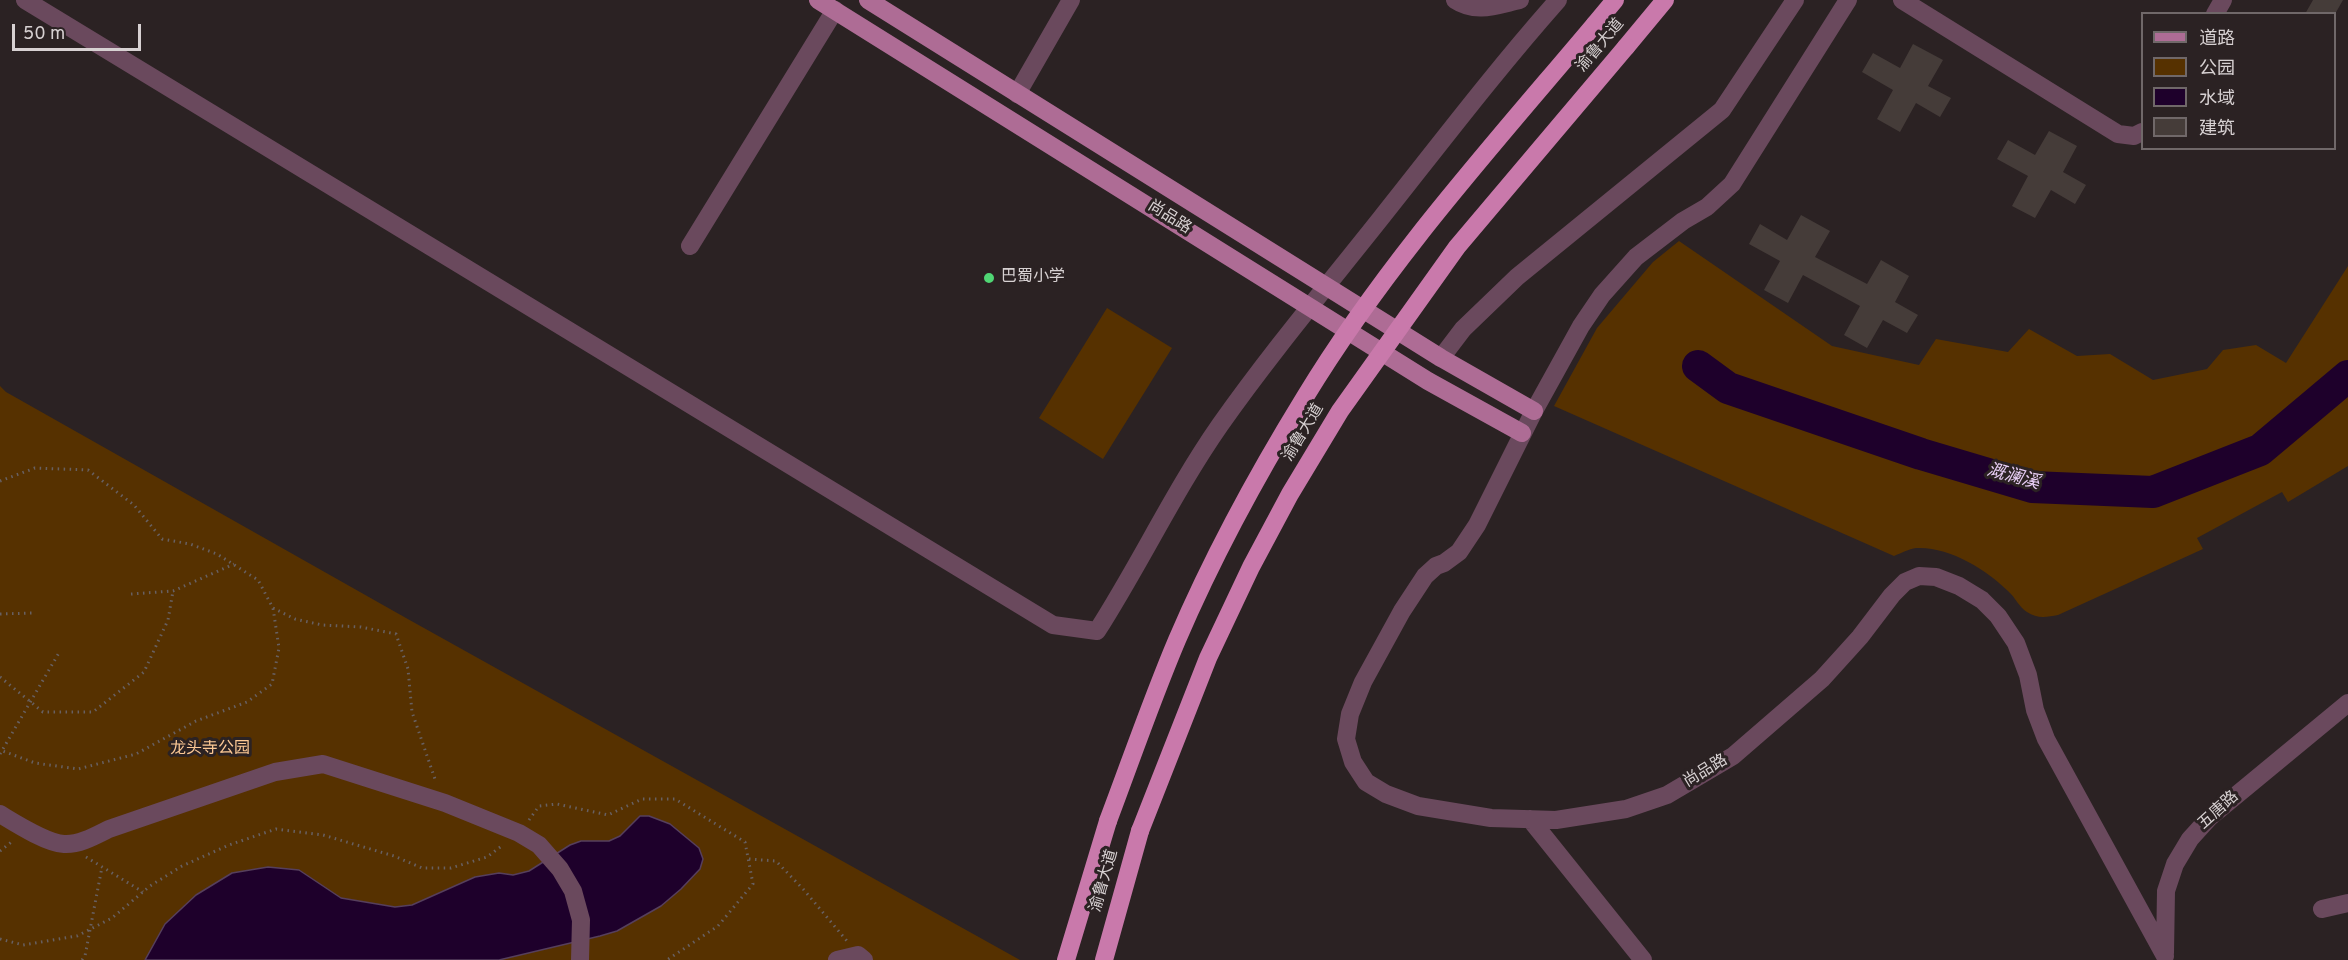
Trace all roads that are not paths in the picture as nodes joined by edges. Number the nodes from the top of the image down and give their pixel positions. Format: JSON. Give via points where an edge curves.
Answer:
{"nodes":[{"id":1,"x":25,"y":0,"type":"edge"},
{"id":2,"x":818,"y":0,"type":"edge"},
{"id":3,"x":868,"y":0,"type":"edge"},
{"id":4,"x":1071,"y":0,"type":"edge"},
{"id":5,"x":1455,"y":0,"type":"edge"},
{"id":6,"x":1520,"y":0,"type":"edge"},
{"id":7,"x":1558,"y":0,"type":"edge"},
{"id":8,"x":1615,"y":0,"type":"edge"},
{"id":9,"x":1665,"y":0,"type":"edge"},
{"id":10,"x":1795,"y":0,"type":"edge"},
{"id":11,"x":1848,"y":0,"type":"edge"},
{"id":12,"x":1902,"y":0,"type":"edge"},
{"id":13,"x":835,"y":10,"type":"junction"},
{"id":14,"x":1017,"y":94,"type":"junction"},
{"id":15,"x":2141,"y":132,"type":"edge"},
{"id":16,"x":690,"y":246,"type":"dead end"},
{"id":17,"x":1327,"y":286,"type":"junction"},
{"id":18,"x":1311,"y":306,"type":"junction"},
{"id":19,"x":1441,"y":357,"type":"junction"},
{"id":20,"x":1534,"y":411,"type":"junction"},
{"id":21,"x":1522,"y":433,"type":"junction"},
{"id":22,"x":2348,"y":703,"type":"edge"},
{"id":23,"x":0,"y":814,"type":"edge"},
{"id":24,"x":1530,"y":819,"type":"junction"},
{"id":25,"x":2348,"y":903,"type":"edge"},
{"id":26,"x":2322,"y":909,"type":"dead end"},
{"id":27,"x":581,"y":957,"type":"edge"},
{"id":28,"x":861,"y":957,"type":"edge"},
{"id":29,"x":2166,"y":958,"type":"edge"},
{"id":30,"x":837,"y":960,"type":"edge"},
{"id":31,"x":1066,"y":960,"type":"edge"},
{"id":32,"x":1104,"y":960,"type":"edge"},
{"id":33,"x":1643,"y":960,"type":"edge"}],
"edges":[{"from":1,"to":18,"type":"street","via":[[1053,625],[1097,631],[1220,426]]},
{"from":2,"to":13,"type":"main road","name":"尚品路"},
{"from":3,"to":14,"type":"main road","name":"尚品路"},
{"from":4,"to":14,"type":"street"},
{"from":5,"to":6,"type":"street","via":[[1482,9]]},
{"from":7,"to":17,"type":"street"},
{"from":8,"to":31,"type":"highway","name":"渝鲁大道","bridge":true,"via":[[1428,223],[1305,396],[1216,555],[1177,640],[1108,820]]},
{"from":9,"to":32,"type":"highway","name":"渝鲁大道","bridge":true,"via":[[1457,247],[1340,411],[1290,494],[1208,658],[1140,831]]},
{"from":10,"to":19,"type":"street","via":[[1722,110],[1517,277]]},
{"from":11,"to":20,"type":"street","via":[[1732,184],[1707,207],[1636,257],[1602,295]]},
{"from":12,"to":15,"type":"street","via":[[2118,134],[2134,136]]},
{"from":13,"to":16,"type":"street"},
{"from":13,"to":18,"type":"main road","name":"尚品路"},
{"from":14,"to":17,"type":"main road","name":"尚品路"},
{"from":17,"to":18,"type":"street"},
{"from":17,"to":19,"type":"main road","name":"尚品路"},
{"from":18,"to":21,"type":"main road","name":"尚品路","via":[[1428,381]]},
{"from":19,"to":20,"type":"main road","name":"尚品路"},
{"from":20,"to":21,"type":"street","name":"尚品路"},
{"from":21,"to":24,"type":"street","name":"尚品路","via":[[1477,525],[1459,552],[1425,576],[1402,611],[1363,682],[1350,714],[1346,739],[1353,762],[1366,782],[1386,794],[1419,806],[1491,818]]},
{"from":22,"to":29,"type":"street","name":"五唐路","via":[[2210,817],[2190,839],[2175,864],[2166,891]]},
{"from":23,"to":27,"type":"street","via":[[63,844],[84,841],[108,829],[275,772],[323,764],[445,803],[539,845],[573,891],[581,920]]},
{"from":24,"to":29,"type":"street","name":"尚品路","via":[[1556,820],[1626,808],[1677,790],[1733,756],[1822,679],[1905,582],[1919,576],[1936,577],[1982,600],[2016,643],[2046,739]]},
{"from":24,"to":33,"type":"street"},
{"from":25,"to":26,"type":"street"},
{"from":28,"to":30,"type":"street"}]}
